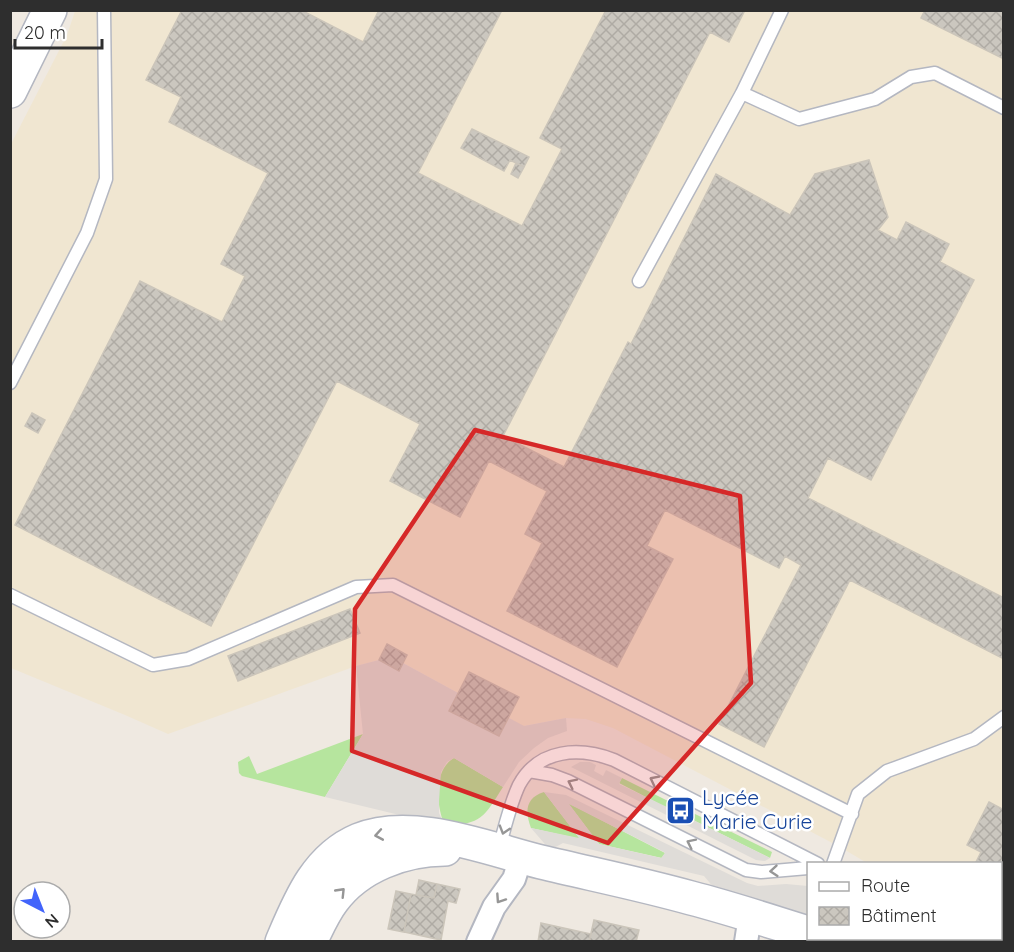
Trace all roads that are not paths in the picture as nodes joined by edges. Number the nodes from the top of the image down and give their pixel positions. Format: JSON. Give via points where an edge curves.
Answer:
{"nodes":[{"id":1,"x":50,"y":10,"type":"edge"},
{"id":2,"x":104,"y":10,"type":"edge"},
{"id":3,"x":782,"y":10,"type":"edge"},
{"id":4,"x":10,"y":91,"type":"edge"},
{"id":5,"x":742,"y":93,"type":"junction"},
{"id":6,"x":1004,"y":108,"type":"edge"},
{"id":7,"x":639,"y":281,"type":"dead end"},
{"id":8,"x":10,"y":383,"type":"edge"},
{"id":9,"x":10,"y":595,"type":"edge"},
{"id":10,"x":1004,"y":717,"type":"edge"},
{"id":11,"x":529,"y":771,"type":"junction"},
{"id":12,"x":852,"y":814,"type":"junction"},
{"id":13,"x":509,"y":854,"type":"junction"},
{"id":14,"x":814,"y":862,"type":"edge"},
{"id":15,"x":834,"y":862,"type":"edge"},
{"id":16,"x":807,"y":868,"type":"edge"},
{"id":17,"x":748,"y":929,"type":"edge"},
{"id":18,"x":807,"y":933,"type":"edge"},
{"id":19,"x":282,"y":942,"type":"edge"},
{"id":20,"x":310,"y":942,"type":"edge"},
{"id":21,"x":478,"y":942,"type":"edge"}],
"edges":[{"from":1,"to":4,"type":"street"},
{"from":2,"to":8,"type":"lane","via":[[106,179],[87,232]]},
{"from":3,"to":5,"type":"lane"},
{"from":5,"to":6,"type":"lane","via":[[799,119],[875,99],[911,77],[935,73]]},
{"from":5,"to":7,"type":"lane"},
{"from":9,"to":12,"type":"lane","via":[[153,665],[188,659],[356,587],[393,585]]},
{"from":10,"to":12,"type":"lane","via":[[974,739],[887,771],[858,794]]},
{"from":11,"to":13,"type":"lane","one_way":true,"via":[[518,787]]},
{"from":14,"to":11,"type":"lane","one_way":true,"via":[[601,755],[564,752],[541,761]]},
{"from":16,"to":11,"type":"lane","one_way":true,"via":[[746,870],[568,781]]},
{"from":12,"to":15,"type":"lane"},
{"from":13,"to":17,"type":"street","via":[[668,892]]},
{"from":13,"to":19,"type":"street","one_way":true,"via":[[448,837],[413,833],[359,840],[327,862],[310,881]]},
{"from":20,"to":13,"type":"street","one_way":true,"via":[[328,907],[343,889],[382,862],[410,852],[432,850]]},
{"from":13,"to":21,"type":"street","one_way":true,"via":[[514,879],[494,907]]},
{"from":17,"to":18,"type":"street"}]}
